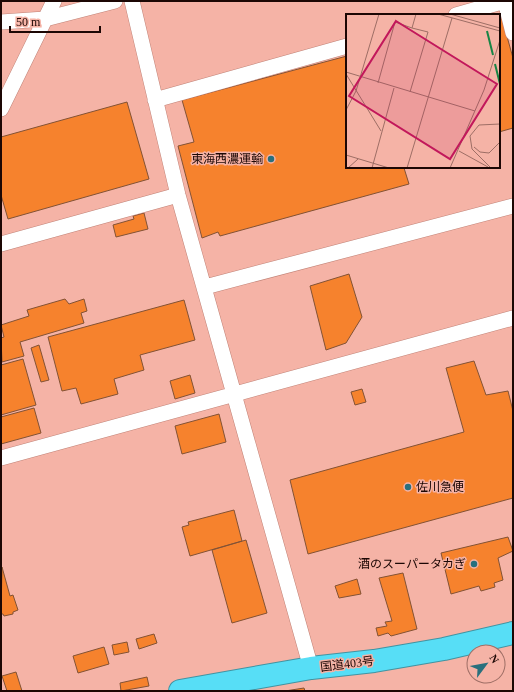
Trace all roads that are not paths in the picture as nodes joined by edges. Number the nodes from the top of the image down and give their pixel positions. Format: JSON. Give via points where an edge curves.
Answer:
{"nodes":[{"id":1,"x":54,"y":1,"type":"edge"},
{"id":2,"x":115,"y":1,"type":"edge"},
{"id":3,"x":132,"y":1,"type":"edge"},
{"id":4,"x":460,"y":14,"type":"edge"},
{"id":5,"x":45,"y":19,"type":"junction"},
{"id":6,"x":1,"y":22,"type":"edge"},
{"id":7,"x":513,"y":32,"type":"edge"},
{"id":8,"x":346,"y":46,"type":"edge"},
{"id":9,"x":155,"y":100,"type":"junction"},
{"id":10,"x":1,"y":109,"type":"edge"},
{"id":11,"x":178,"y":195,"type":"junction"},
{"id":12,"x":513,"y":206,"type":"edge"},
{"id":13,"x":1,"y":244,"type":"edge"},
{"id":14,"x":205,"y":287,"type":"junction"},
{"id":15,"x":513,"y":318,"type":"edge"},
{"id":16,"x":235,"y":395,"type":"junction"},
{"id":17,"x":1,"y":458,"type":"edge"},
{"id":18,"x":513,"y":634,"type":"edge"},
{"id":19,"x":311,"y":668,"type":"junction"},
{"id":20,"x":180,"y":691,"type":"edge"}],
"edges":[{"from":1,"to":5,"type":"street"},
{"from":2,"to":5,"type":"street"},
{"from":3,"to":9,"type":"street"},
{"from":4,"to":7,"type":"street","via":[[505,1]]},
{"from":5,"to":6,"type":"street"},
{"from":5,"to":10,"type":"street"},
{"from":8,"to":9,"type":"street"},
{"from":9,"to":11,"type":"street"},
{"from":11,"to":13,"type":"street"},
{"from":11,"to":14,"type":"street"},
{"from":12,"to":14,"type":"street"},
{"from":14,"to":16,"type":"street"},
{"from":15,"to":16,"type":"street"},
{"from":16,"to":17,"type":"street"},
{"from":16,"to":19,"type":"street"},
{"from":18,"to":19,"type":"highway","name":"国道403号","via":[[374,661]]},
{"from":19,"to":20,"type":"highway","name":"国道403号"}]}
